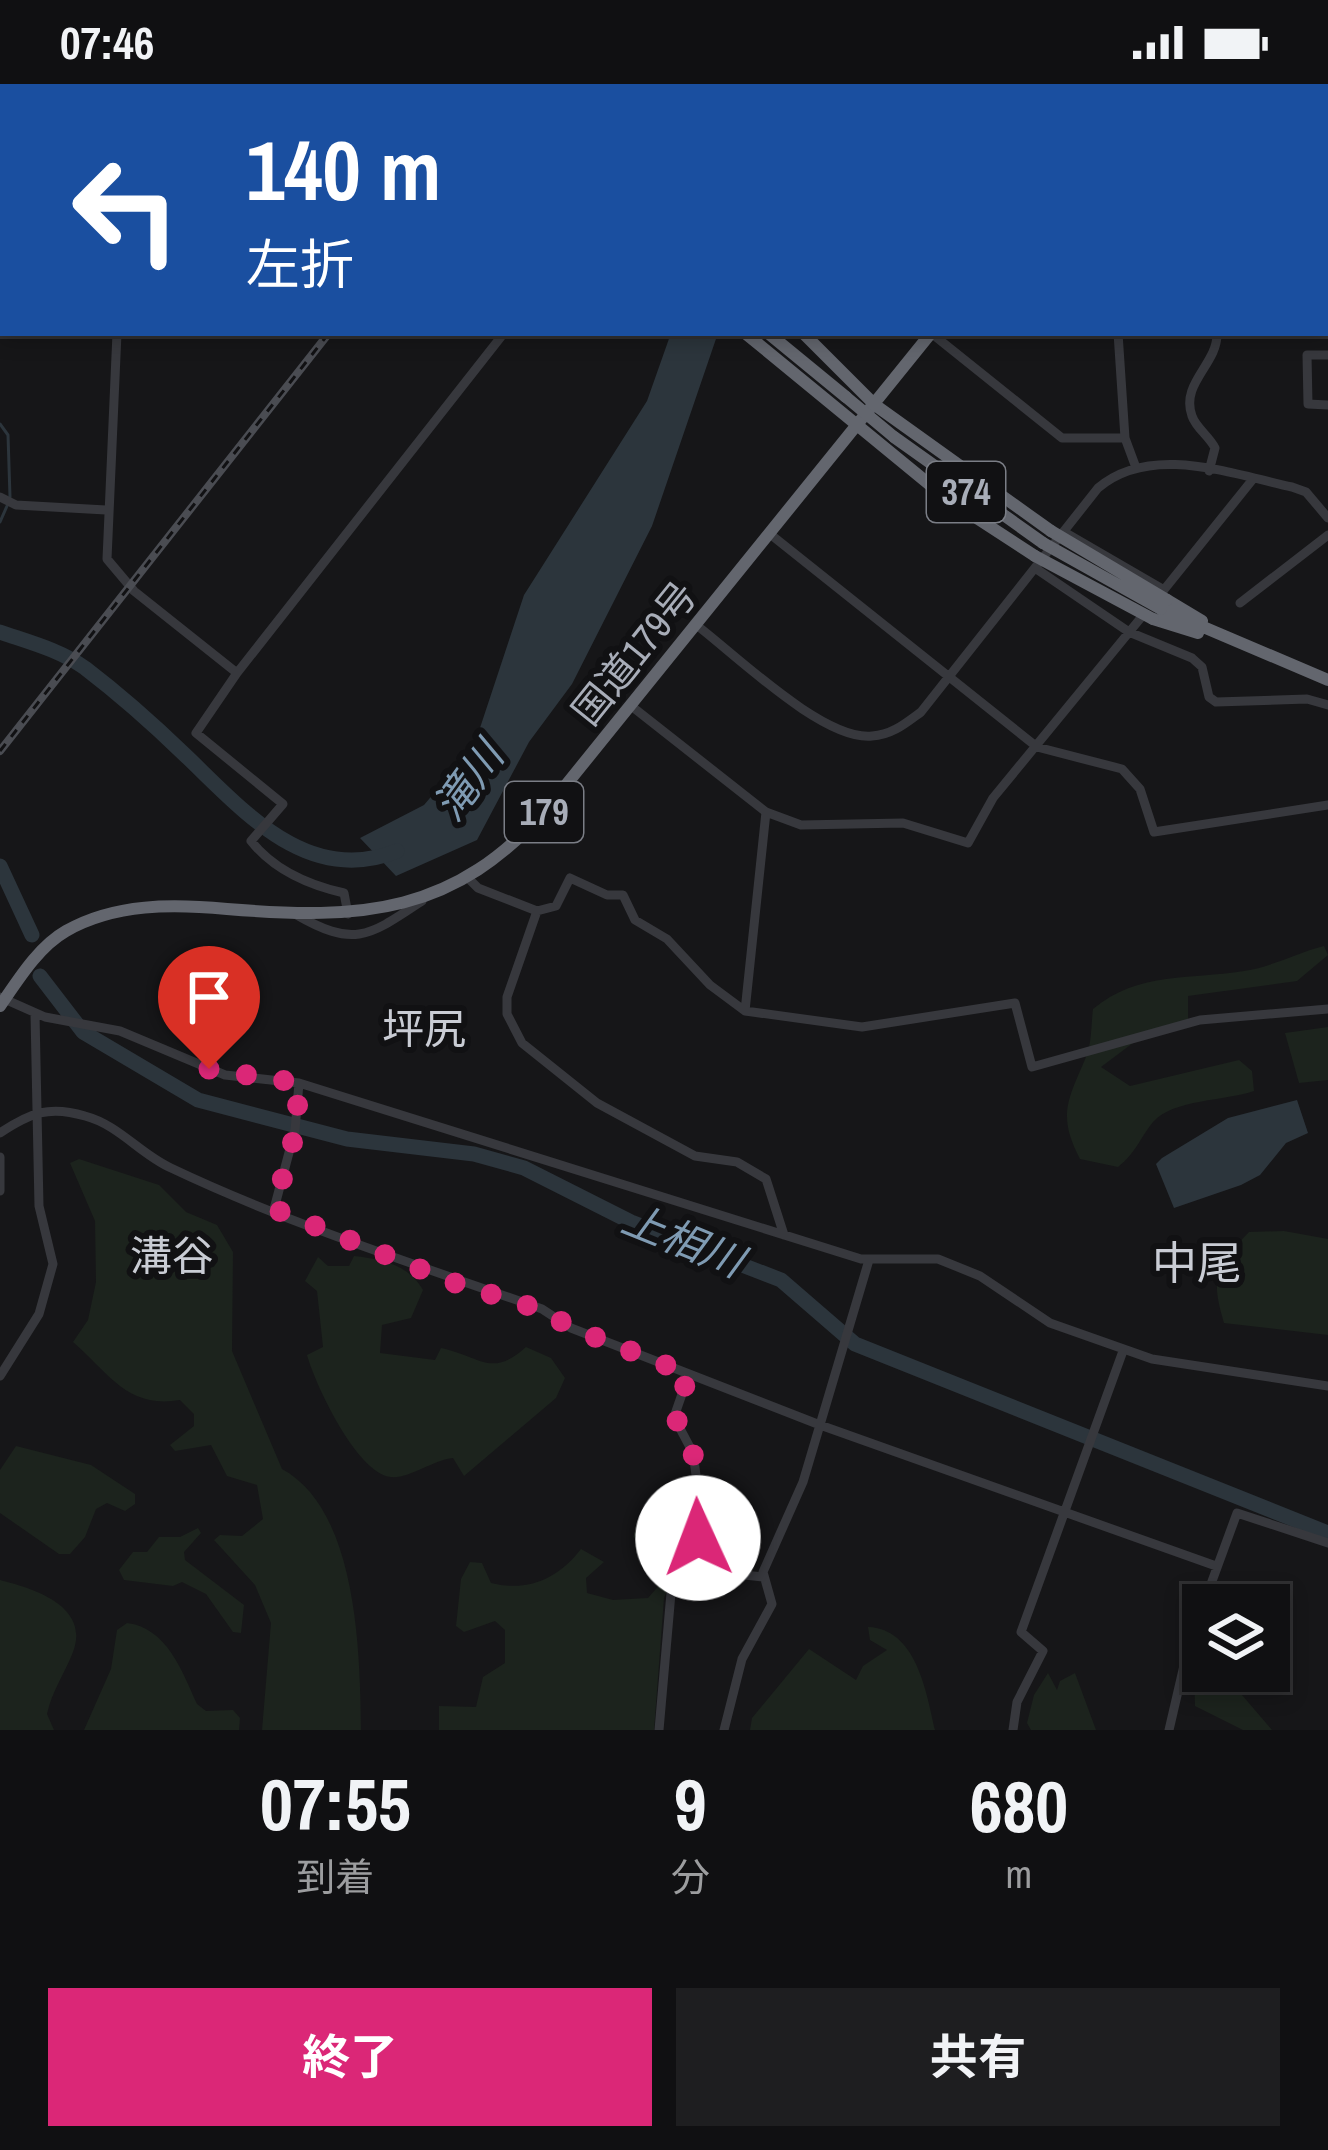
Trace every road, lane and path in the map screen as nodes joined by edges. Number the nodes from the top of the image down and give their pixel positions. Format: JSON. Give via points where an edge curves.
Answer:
{"nodes":[{"id":1,"x":117,"y":336,"type":"edge"},
{"id":2,"x":502,"y":336,"type":"edge"},
{"id":3,"x":749,"y":336,"type":"edge"},
{"id":4,"x":772,"y":336,"type":"edge"},
{"id":5,"x":806,"y":336,"type":"edge"},
{"id":6,"x":929,"y":336,"type":"edge"},
{"id":7,"x":935,"y":336,"type":"edge"},
{"id":8,"x":1118,"y":336,"type":"edge"},
{"id":9,"x":1216,"y":336,"type":"edge"},
{"id":10,"x":1328,"y":355,"type":"edge"},
{"id":11,"x":875,"y":405,"type":"junction"},
{"id":12,"x":1328,"y":405,"type":"edge"},
{"id":13,"x":858,"y":424,"type":"junction"},
{"id":14,"x":1125,"y":437,"type":"junction"},
{"id":15,"x":1135,"y":465,"type":"junction"},
{"id":16,"x":1209,"y":471,"type":"junction"},
{"id":17,"x":1253,"y":478,"type":"junction"},
{"id":18,"x":0,"y":497,"type":"edge"},
{"id":19,"x":106,"y":510,"type":"junction"},
{"id":20,"x":1328,"y":518,"type":"edge"},
{"id":21,"x":770,"y":534,"type":"junction"},
{"id":22,"x":1328,"y":535,"type":"edge"},
{"id":23,"x":1046,"y":546,"type":"junction"},
{"id":24,"x":1240,"y":603,"type":"dead end"},
{"id":25,"x":1161,"y":604,"type":"junction"},
{"id":26,"x":695,"y":623,"type":"junction"},
{"id":27,"x":1130,"y":632,"type":"junction"},
{"id":28,"x":237,"y":673,"type":"junction"},
{"id":29,"x":1328,"y":676,"type":"edge"},
{"id":30,"x":950,"y":677,"type":"junction"},
{"id":31,"x":630,"y":704,"type":"junction"},
{"id":32,"x":1328,"y":705,"type":"edge"},
{"id":33,"x":1037,"y":747,"type":"junction"},
{"id":34,"x":1328,"y":804,"type":"edge"},
{"id":35,"x":766,"y":812,"type":"junction"},
{"id":36,"x":468,"y":878,"type":"junction"},
{"id":37,"x":422,"y":901,"type":"junction"},
{"id":38,"x":537,"y":911,"type":"junction"},
{"id":39,"x":295,"y":914,"type":"junction"},
{"id":40,"x":348,"y":914,"type":"junction"},
{"id":41,"x":1,"y":1001,"type":"edge"},
{"id":42,"x":1328,"y":1009,"type":"edge"},
{"id":43,"x":746,"y":1011,"type":"junction"},
{"id":44,"x":35,"y":1014,"type":"junction"},
{"id":45,"x":299,"y":1083,"type":"junction"},
{"id":46,"x":38,"y":1109,"type":"junction"},
{"id":47,"x":0,"y":1133,"type":"edge"},
{"id":48,"x":0,"y":1156,"type":"edge"},
{"id":49,"x":0,"y":1191,"type":"edge"},
{"id":50,"x":274,"y":1209,"type":"junction"},
{"id":51,"x":784,"y":1235,"type":"junction"},
{"id":52,"x":869,"y":1260,"type":"junction"},
{"id":53,"x":1123,"y":1351,"type":"junction"},
{"id":54,"x":4,"y":1355,"type":"edge"},
{"id":55,"x":689,"y":1374,"type":"junction"},
{"id":56,"x":0,"y":1376,"type":"edge"},
{"id":57,"x":1328,"y":1386,"type":"edge"},
{"id":58,"x":820,"y":1425,"type":"junction"},
{"id":59,"x":1064,"y":1512,"type":"junction"},
{"id":60,"x":1328,"y":1543,"type":"edge"},
{"id":61,"x":692,"y":1556,"type":"junction"},
{"id":62,"x":1216,"y":1566,"type":"junction"},
{"id":63,"x":763,"y":1577,"type":"junction"},
{"id":64,"x":659,"y":1730,"type":"edge"},
{"id":65,"x":724,"y":1730,"type":"edge"},
{"id":66,"x":1013,"y":1730,"type":"edge"},
{"id":67,"x":1168,"y":1730,"type":"edge"}],
"edges":[{"from":1,"to":19,"type":"street"},
{"from":2,"to":28,"type":"street"},
{"from":3,"to":13,"type":"highway"},
{"from":4,"to":23,"type":"highway","number":"374","bridge":true},
{"from":5,"to":11,"type":"highway"},
{"from":6,"to":11,"type":"highway","name":"国道179号","number":"179"},
{"from":7,"to":14,"type":"street","via":[[1062,438]]},
{"from":8,"to":14,"type":"street"},
{"from":9,"to":16,"type":"street","via":[[1190,392],[1193,422],[1215,448]]},
{"from":10,"to":12,"type":"street","via":[[1307,355],[1307,404]]},
{"from":11,"to":13,"type":"highway","name":"国道179号","number":"179"},
{"from":11,"to":23,"type":"highway"},
{"from":13,"to":21,"type":"highway","name":"国道179号","number":"179"},
{"from":13,"to":23,"type":"highway","via":[[946,498]]},
{"from":14,"to":15,"type":"street"},
{"from":15,"to":16,"type":"street"},
{"from":15,"to":23,"type":"street","via":[[1098,488]]},
{"from":16,"to":17,"type":"street"},
{"from":17,"to":20,"type":"street","via":[[1306,492]]},
{"from":17,"to":25,"type":"street"},
{"from":18,"to":19,"type":"street"},
{"from":19,"to":28,"type":"street","via":[[112,570]]},
{"from":21,"to":26,"type":"highway","name":"国道179号","number":"179"},
{"from":21,"to":30,"type":"street"},
{"from":22,"to":24,"type":"street"},
{"from":23,"to":25,"type":"highway","number":"374","bridge":true},
{"from":23,"to":25,"type":"street"},
{"from":23,"to":27,"type":"street"},
{"from":23,"to":30,"type":"street"},
{"from":25,"to":27,"type":"street"},
{"from":25,"to":29,"type":"highway","number":"374"},
{"from":26,"to":30,"type":"street","via":[[848,735],[899,729]]},
{"from":26,"to":31,"type":"highway","name":"国道179号","number":"179"},
{"from":27,"to":32,"type":"street","via":[[1192,658],[1216,702]]},
{"from":27,"to":33,"type":"street"},
{"from":28,"to":40,"type":"street","via":[[196,733],[283,804],[251,841],[287,872],[344,893]]},
{"from":30,"to":33,"type":"street"},
{"from":31,"to":35,"type":"street"},
{"from":31,"to":36,"type":"highway","name":"国道179号","number":"179","via":[[524,836]]},
{"from":33,"to":34,"type":"street","via":[[1122,769],[1140,789],[1154,832]]},
{"from":33,"to":35,"type":"street","via":[[968,843],[903,823],[800,825]]},
{"from":35,"to":43,"type":"street"},
{"from":36,"to":37,"type":"highway","name":"国道179号","number":"179"},
{"from":36,"to":38,"type":"street"},
{"from":37,"to":39,"type":"street","via":[[362,936],[343,938]]},
{"from":37,"to":40,"type":"highway","name":"国道179号","number":"179"},
{"from":38,"to":43,"type":"street","via":[[556,906],[570,878],[623,895],[634,920],[667,939]]},
{"from":38,"to":51,"type":"street","via":[[507,997],[523,1043],[597,1103],[695,1156],[736,1162],[766,1179]]},
{"from":39,"to":40,"type":"highway","name":"国道179号","number":"179"},
{"from":39,"to":41,"type":"highway","name":"国道179号","number":"179","via":[[182,905],[93,919],[63,932]]},
{"from":41,"to":44,"type":"street"},
{"from":42,"to":43,"type":"street","via":[[1200,1020],[1032,1066],[1015,1003],[862,1027]]},
{"from":44,"to":45,"type":"street","via":[[120,1031],[225,1075]]},
{"from":44,"to":46,"type":"street"},
{"from":45,"to":50,"type":"street"},
{"from":45,"to":51,"type":"street"},
{"from":46,"to":47,"type":"street"},
{"from":46,"to":50,"type":"street","via":[[112,1126],[170,1168]]},
{"from":46,"to":54,"type":"street","via":[[39,1206],[51,1278],[32,1328]]},
{"from":48,"to":49,"type":"street"},
{"from":50,"to":55,"type":"street"},
{"from":51,"to":52,"type":"street"},
{"from":52,"to":53,"type":"street","via":[[938,1259],[1050,1323]]},
{"from":52,"to":58,"type":"street"},
{"from":53,"to":57,"type":"street"},
{"from":53,"to":59,"type":"street"},
{"from":54,"to":56,"type":"street"},
{"from":55,"to":58,"type":"street"},
{"from":55,"to":61,"type":"street","via":[[674,1417],[693,1453],[701,1512]]},
{"from":58,"to":59,"type":"street"},
{"from":58,"to":63,"type":"street"},
{"from":59,"to":62,"type":"street"},
{"from":59,"to":66,"type":"street","via":[[1021,1632],[1043,1652],[1016,1702]]},
{"from":60,"to":62,"type":"street","via":[[1242,1511]]},
{"from":61,"to":63,"type":"street"},
{"from":61,"to":64,"type":"street","via":[[671,1593]]},
{"from":62,"to":67,"type":"street"},
{"from":63,"to":65,"type":"street","via":[[772,1604],[742,1659]]}]}
